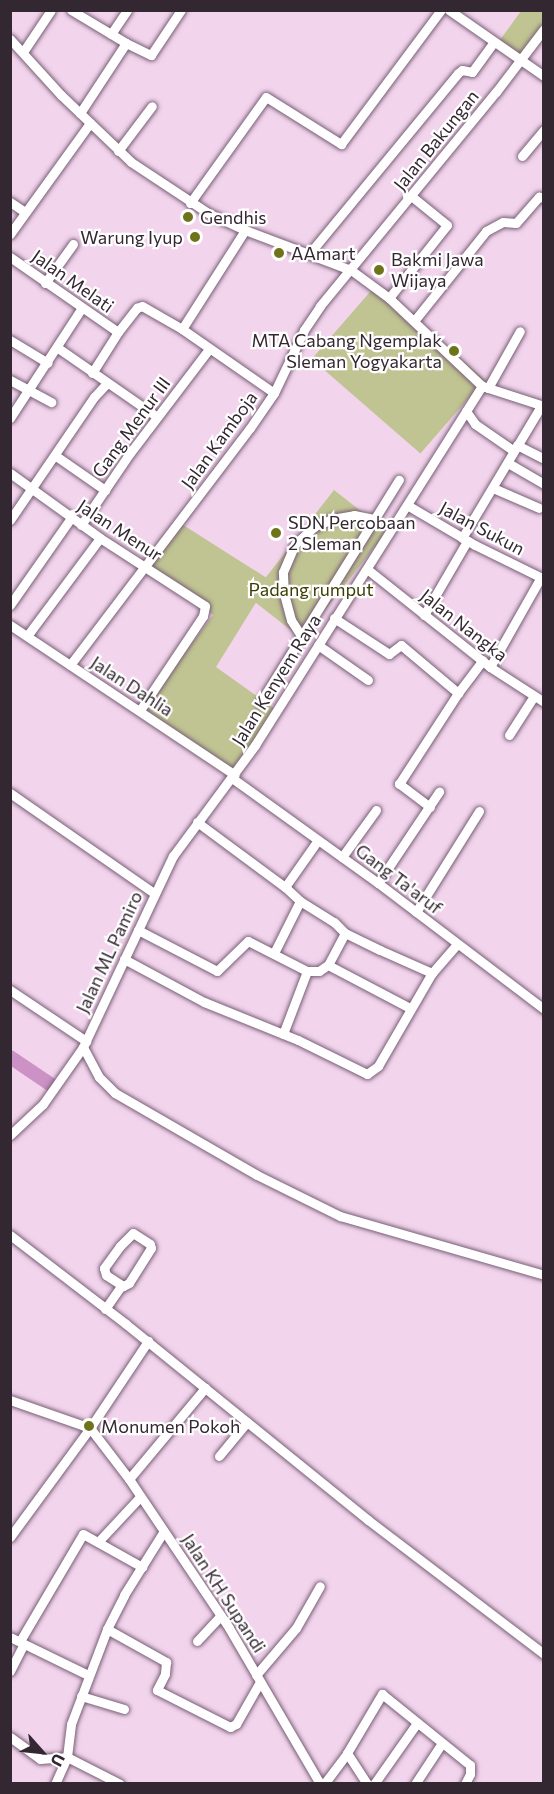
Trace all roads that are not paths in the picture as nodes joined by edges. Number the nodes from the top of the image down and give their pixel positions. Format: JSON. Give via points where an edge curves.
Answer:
{"nodes":[{"id":1,"x":51,"y":10,"type":"edge"},
{"id":2,"x":71,"y":10,"type":"edge"},
{"id":3,"x":128,"y":10,"type":"edge"},
{"id":4,"x":181,"y":10,"type":"edge"},
{"id":5,"x":441,"y":10,"type":"edge"},
{"id":6,"x":449,"y":10,"type":"edge"},
{"id":7,"x":543,"y":29,"type":"edge"},
{"id":8,"x":111,"y":34,"type":"junction"},
{"id":9,"x":494,"y":42,"type":"junction"},
{"id":10,"x":126,"y":43,"type":"junction"},
{"id":11,"x":12,"y":44,"type":"edge"},
{"id":12,"x":23,"y":52,"type":"junction"},
{"id":13,"x":520,"y":60,"type":"junction"},
{"id":14,"x":543,"y":76,"type":"edge"},
{"id":15,"x":152,"y":106,"type":"dead end"},
{"id":16,"x":80,"y":113,"type":"junction"},
{"id":17,"x":90,"y":123,"type":"junction"},
{"id":18,"x":543,"y":130,"type":"edge"},
{"id":19,"x":118,"y":151,"type":"junction"},
{"id":20,"x":522,"y":156,"type":"dead end"},
{"id":21,"x":411,"y":196,"type":"junction"},
{"id":22,"x":543,"y":198,"type":"edge"},
{"id":23,"x":10,"y":202,"type":"edge"},
{"id":24,"x":190,"y":203,"type":"junction"},
{"id":25,"x":25,"y":212,"type":"junction"},
{"id":26,"x":245,"y":230,"type":"junction"},
{"id":27,"x":10,"y":234,"type":"edge"},
{"id":28,"x":73,"y":244,"type":"dead end"},
{"id":29,"x":309,"y":254,"type":"junction"},
{"id":30,"x":10,"y":257,"type":"edge"},
{"id":31,"x":351,"y":270,"type":"junction"},
{"id":32,"x":45,"y":283,"type":"junction"},
{"id":33,"x":389,"y":298,"type":"junction"},
{"id":34,"x":81,"y":309,"type":"junction"},
{"id":35,"x":414,"y":321,"type":"junction"},
{"id":36,"x":182,"y":329,"type":"junction"},
{"id":37,"x":520,"y":331,"type":"dead end"},
{"id":38,"x":118,"y":332,"type":"junction"},
{"id":39,"x":10,"y":340,"type":"edge"},
{"id":40,"x":58,"y":348,"type":"junction"},
{"id":41,"x":209,"y":350,"type":"junction"},
{"id":42,"x":48,"y":363,"type":"junction"},
{"id":43,"x":92,"y":373,"type":"junction"},
{"id":44,"x":10,"y":380,"type":"edge"},
{"id":45,"x":107,"y":383,"type":"junction"},
{"id":46,"x":485,"y":387,"type":"junction"},
{"id":47,"x":30,"y":390,"type":"junction"},
{"id":48,"x":274,"y":393,"type":"junction"},
{"id":49,"x":51,"y":402,"type":"dead end"},
{"id":50,"x":542,"y":406,"type":"edge"},
{"id":51,"x":466,"y":411,"type":"junction"},
{"id":52,"x":156,"y":416,"type":"junction"},
{"id":53,"x":10,"y":418,"type":"edge"},
{"id":54,"x":515,"y":448,"type":"junction"},
{"id":55,"x":56,"y":456,"type":"junction"},
{"id":56,"x":543,"y":459,"type":"edge"},
{"id":57,"x":508,"y":463,"type":"junction"},
{"id":58,"x":10,"y":473,"type":"edge"},
{"id":59,"x":399,"y":480,"type":"dead end"},
{"id":60,"x":543,"y":484,"type":"edge"},
{"id":61,"x":493,"y":488,"type":"junction"},
{"id":62,"x":32,"y":489,"type":"junction"},
{"id":63,"x":105,"y":490,"type":"junction"},
{"id":64,"x":407,"y":505,"type":"junction"},
{"id":65,"x":539,"y":508,"type":"dead end"},
{"id":66,"x":71,"y":518,"type":"junction"},
{"id":67,"x":374,"y":519,"type":"junction"},
{"id":68,"x":10,"y":520,"type":"edge"},
{"id":69,"x":81,"y":525,"type":"junction"},
{"id":70,"x":366,"y":532,"type":"junction"},
{"id":71,"x":99,"y":538,"type":"junction"},
{"id":72,"x":464,"y":539,"type":"junction"},
{"id":73,"x":383,"y":542,"type":"junction"},
{"id":74,"x":145,"y":566,"type":"junction"},
{"id":75,"x":367,"y":569,"type":"junction"},
{"id":76,"x":542,"y":578,"type":"edge"},
{"id":77,"x":10,"y":605,"type":"edge"},
{"id":78,"x":424,"y":615,"type":"junction"},
{"id":79,"x":316,"y":616,"type":"junction"},
{"id":80,"x":332,"y":621,"type":"junction"},
{"id":81,"x":10,"y":625,"type":"edge"},
{"id":82,"x":27,"y":636,"type":"junction"},
{"id":83,"x":302,"y":637,"type":"junction"},
{"id":84,"x":318,"y":645,"type":"junction"},
{"id":85,"x":487,"y":664,"type":"junction"},
{"id":86,"x":70,"y":665,"type":"junction"},
{"id":87,"x":368,"y":680,"type":"dead end"},
{"id":88,"x":458,"y":693,"type":"junction"},
{"id":89,"x":534,"y":696,"type":"junction"},
{"id":90,"x":543,"y":702,"type":"edge"},
{"id":91,"x":260,"y":703,"type":"dead end"},
{"id":92,"x":140,"y":710,"type":"junction"},
{"id":93,"x":509,"y":735,"type":"dead end"},
{"id":94,"x":234,"y":776,"type":"junction"},
{"id":95,"x":439,"y":792,"type":"dead end"},
{"id":96,"x":10,"y":793,"type":"edge"},
{"id":97,"x":430,"y":807,"type":"junction"},
{"id":98,"x":376,"y":810,"type":"dead end"},
{"id":99,"x":480,"y":811,"type":"dead end"},
{"id":100,"x":197,"y":822,"type":"junction"},
{"id":101,"x":318,"y":840,"type":"junction"},
{"id":102,"x":342,"y":857,"type":"junction"},
{"id":103,"x":378,"y":883,"type":"junction"},
{"id":104,"x":285,"y":886,"type":"junction"},
{"id":105,"x":154,"y":893,"type":"junction"},
{"id":106,"x":300,"y":901,"type":"junction"},
{"id":107,"x":416,"y":912,"type":"junction"},
{"id":108,"x":138,"y":930,"type":"junction"},
{"id":109,"x":345,"y":933,"type":"junction"},
{"id":110,"x":457,"y":944,"type":"junction"},
{"id":111,"x":274,"y":953,"type":"junction"},
{"id":112,"x":124,"y":959,"type":"junction"},
{"id":113,"x":328,"y":965,"type":"junction"},
{"id":114,"x":307,"y":971,"type":"junction"},
{"id":115,"x":432,"y":973,"type":"junction"},
{"id":116,"x":10,"y":990,"type":"edge"},
{"id":117,"x":410,"y":1008,"type":"junction"},
{"id":118,"x":543,"y":1009,"type":"edge"},
{"id":119,"x":283,"y":1034,"type":"junction"},
{"id":120,"x":84,"y":1044,"type":"junction"},
{"id":121,"x":10,"y":1135,"type":"edge"},
{"id":122,"x":10,"y":1235,"type":"edge"},
{"id":123,"x":543,"y":1275,"type":"edge"},
{"id":124,"x":122,"y":1286,"type":"junction"},
{"id":125,"x":105,"y":1308,"type":"junction"},
{"id":126,"x":148,"y":1341,"type":"junction"},
{"id":127,"x":205,"y":1388,"type":"junction"},
{"id":128,"x":10,"y":1400,"type":"edge"},
{"id":129,"x":247,"y":1422,"type":"junction"},
{"id":130,"x":90,"y":1428,"type":"junction"},
{"id":131,"x":219,"y":1456,"type":"dead end"},
{"id":132,"x":129,"y":1479,"type":"junction"},
{"id":133,"x":140,"y":1497,"type":"junction"},
{"id":134,"x":164,"y":1531,"type":"junction"},
{"id":135,"x":10,"y":1537,"type":"edge"},
{"id":136,"x":98,"y":1542,"type":"junction"},
{"id":137,"x":142,"y":1567,"type":"junction"},
{"id":138,"x":320,"y":1586,"type":"dead end"},
{"id":139,"x":220,"y":1616,"type":"junction"},
{"id":140,"x":107,"y":1629,"type":"junction"},
{"id":141,"x":18,"y":1641,"type":"edge"},
{"id":142,"x":197,"y":1641,"type":"dead end"},
{"id":143,"x":543,"y":1654,"type":"edge"},
{"id":144,"x":10,"y":1671,"type":"edge"},
{"id":145,"x":88,"y":1675,"type":"junction"},
{"id":146,"x":258,"y":1679,"type":"junction"},
{"id":147,"x":81,"y":1696,"type":"junction"},
{"id":148,"x":124,"y":1709,"type":"dead end"},
{"id":149,"x":417,"y":1723,"type":"junction"},
{"id":150,"x":10,"y":1737,"type":"edge"},
{"id":151,"x":442,"y":1743,"type":"junction"},
{"id":152,"x":347,"y":1753,"type":"junction"},
{"id":153,"x":67,"y":1757,"type":"junction"},
{"id":154,"x":55,"y":1784,"type":"edge"},
{"id":155,"x":120,"y":1784,"type":"edge"},
{"id":156,"x":322,"y":1784,"type":"edge"},
{"id":157,"x":367,"y":1784,"type":"edge"},
{"id":158,"x":374,"y":1784,"type":"edge"},
{"id":159,"x":415,"y":1784,"type":"edge"},
{"id":160,"x":465,"y":1784,"type":"edge"}],
"edges":[{"from":1,"to":12,"type":"street"},
{"from":2,"to":8,"type":"street"},
{"from":3,"to":8,"type":"street"},
{"from":4,"to":10,"type":"street","via":[[151,55]]},
{"from":5,"to":24,"type":"street","via":[[341,144],[266,97]]},
{"from":6,"to":9,"type":"street"},
{"from":7,"to":13,"type":"street","name":"Jalan Bakungan"},
{"from":8,"to":10,"type":"street"},
{"from":9,"to":13,"type":"street"},
{"from":9,"to":29,"type":"street","via":[[472,72],[458,73]]},
{"from":10,"to":16,"type":"street"},
{"from":11,"to":12,"type":"street"},
{"from":12,"to":16,"type":"street"},
{"from":13,"to":14,"type":"street"},
{"from":13,"to":21,"type":"street","name":"Jalan Bakungan"},
{"from":15,"to":19,"type":"street"},
{"from":16,"to":17,"type":"street"},
{"from":17,"to":19,"type":"street"},
{"from":17,"to":25,"type":"street"},
{"from":18,"to":20,"type":"street"},
{"from":19,"to":24,"type":"street"},
{"from":21,"to":31,"type":"street","name":"Jalan Bakungan"},
{"from":21,"to":33,"type":"street","via":[[447,225]]},
{"from":22,"to":35,"type":"street","via":[[539,197],[516,223],[503,222],[486,231]]},
{"from":23,"to":25,"type":"street"},
{"from":24,"to":26,"type":"street"},
{"from":25,"to":27,"type":"street"},
{"from":26,"to":29,"type":"street"},
{"from":26,"to":36,"type":"street"},
{"from":28,"to":32,"type":"street"},
{"from":29,"to":31,"type":"street"},
{"from":30,"to":32,"type":"street","name":"Jalan Melati"},
{"from":31,"to":33,"type":"street"},
{"from":31,"to":48,"type":"street","name":"Jalan Kamboja","via":[[313,316]]},
{"from":32,"to":34,"type":"street","name":"Jalan Melati"},
{"from":33,"to":35,"type":"street"},
{"from":34,"to":38,"type":"street","name":"Jalan Melati"},
{"from":34,"to":40,"type":"street"},
{"from":35,"to":46,"type":"street"},
{"from":36,"to":38,"type":"street","via":[[142,306]]},
{"from":36,"to":41,"type":"street"},
{"from":37,"to":46,"type":"street","name":"Jalan Kenyem Raya"},
{"from":38,"to":43,"type":"street"},
{"from":39,"to":42,"type":"street"},
{"from":40,"to":42,"type":"street"},
{"from":40,"to":43,"type":"street"},
{"from":41,"to":48,"type":"street"},
{"from":41,"to":52,"type":"street","name":"Gang Menur III"},
{"from":42,"to":47,"type":"street"},
{"from":43,"to":45,"type":"street"},
{"from":44,"to":47,"type":"street"},
{"from":45,"to":52,"type":"street"},
{"from":45,"to":55,"type":"street"},
{"from":46,"to":50,"type":"street"},
{"from":46,"to":51,"type":"street","name":"Jalan Kenyem Raya"},
{"from":47,"to":49,"type":"street"},
{"from":47,"to":53,"type":"street"},
{"from":48,"to":74,"type":"street","name":"Jalan Kamboja"},
{"from":50,"to":54,"type":"street"},
{"from":51,"to":54,"type":"street","via":[[475,424]]},
{"from":51,"to":64,"type":"street","name":"Jalan Kenyem Raya"},
{"from":52,"to":63,"type":"street","name":"Gang Menur III"},
{"from":54,"to":56,"type":"street"},
{"from":54,"to":57,"type":"street"},
{"from":55,"to":62,"type":"street"},
{"from":55,"to":63,"type":"street"},
{"from":57,"to":60,"type":"street"},
{"from":57,"to":61,"type":"street"},
{"from":58,"to":62,"type":"street","name":"Jalan Menur"},
{"from":59,"to":67,"type":"street"},
{"from":61,"to":65,"type":"street"},
{"from":61,"to":72,"type":"street"},
{"from":62,"to":66,"type":"street","name":"Jalan Menur"},
{"from":62,"to":68,"type":"street"},
{"from":63,"to":69,"type":"street","name":"Gang Menur III"},
{"from":64,"to":72,"type":"street","name":"Jalan Sukun"},
{"from":64,"to":73,"type":"street","name":"Jalan Kenyem Raya"},
{"from":66,"to":69,"type":"street","name":"Jalan Menur"},
{"from":66,"to":77,"type":"street"},
{"from":67,"to":70,"type":"street"},
{"from":67,"to":83,"type":"street","via":[[354,515],[332,519],[315,526],[295,544],[283,572],[284,594],[291,620]]},
{"from":69,"to":71,"type":"street","name":"Jalan Menur"},
{"from":70,"to":73,"type":"street"},
{"from":70,"to":79,"type":"street"},
{"from":71,"to":74,"type":"street","name":"Jalan Menur"},
{"from":71,"to":82,"type":"street"},
{"from":72,"to":76,"type":"street","name":"Jalan Sukun"},
{"from":72,"to":78,"type":"street"},
{"from":73,"to":75,"type":"street","name":"Jalan Kenyem Raya"},
{"from":74,"to":86,"type":"street","name":"Jalan Kamboja"},
{"from":74,"to":92,"type":"street","name":"Jalan Menur","via":[[206,608]]},
{"from":75,"to":78,"type":"street","name":"Jalan Nangka"},
{"from":75,"to":80,"type":"street","name":"Jalan Kenyem Raya"},
{"from":76,"to":85,"type":"street"},
{"from":78,"to":85,"type":"street","name":"Jalan Nangka"},
{"from":79,"to":80,"type":"street"},
{"from":79,"to":83,"type":"street"},
{"from":80,"to":84,"type":"street","name":"Jalan Kenyem Raya"},
{"from":80,"to":88,"type":"street","via":[[389,654],[401,645]]},
{"from":81,"to":82,"type":"street","name":"Jalan Dahlia"},
{"from":82,"to":86,"type":"street","name":"Jalan Dahlia"},
{"from":83,"to":91,"type":"street"},
{"from":84,"to":87,"type":"street"},
{"from":84,"to":94,"type":"street","name":"Jalan Kenyem Raya"},
{"from":85,"to":88,"type":"street"},
{"from":85,"to":89,"type":"street","name":"Jalan Nangka"},
{"from":86,"to":92,"type":"street","name":"Jalan Dahlia"},
{"from":88,"to":97,"type":"street","via":[[399,784]]},
{"from":89,"to":90,"type":"street","name":"Jalan Nangka"},
{"from":89,"to":93,"type":"street"},
{"from":92,"to":94,"type":"street","name":"Jalan Dahlia"},
{"from":94,"to":100,"type":"street","name":"Jalan ML Pamiro"},
{"from":94,"to":101,"type":"street","name":"Gang Ta'aruf"},
{"from":95,"to":97,"type":"street"},
{"from":96,"to":105,"type":"street"},
{"from":97,"to":103,"type":"street"},
{"from":98,"to":102,"type":"street"},
{"from":99,"to":107,"type":"street"},
{"from":100,"to":104,"type":"street"},
{"from":100,"to":105,"type":"street","name":"Jalan ML Pamiro"},
{"from":101,"to":102,"type":"street","name":"Gang Ta'aruf"},
{"from":101,"to":104,"type":"street"},
{"from":102,"to":103,"type":"street","name":"Gang Ta'aruf"},
{"from":103,"to":107,"type":"street","name":"Gang Ta'aruf"},
{"from":104,"to":106,"type":"street"},
{"from":105,"to":108,"type":"street","name":"Jalan ML Pamiro"},
{"from":106,"to":109,"type":"street"},
{"from":106,"to":111,"type":"street"},
{"from":107,"to":110,"type":"street","name":"Gang Ta'aruf"},
{"from":108,"to":111,"type":"street","via":[[217,971],[248,941]]},
{"from":108,"to":112,"type":"street","name":"Jalan ML Pamiro"},
{"from":109,"to":113,"type":"street"},
{"from":109,"to":115,"type":"street"},
{"from":110,"to":115,"type":"street"},
{"from":110,"to":118,"type":"street","name":"Gang Ta'aruf"},
{"from":111,"to":114,"type":"street"},
{"from":112,"to":119,"type":"street","via":[[204,1002]]},
{"from":112,"to":120,"type":"street","name":"Jalan ML Pamiro"},
{"from":113,"to":114,"type":"street","via":[[319,971]]},
{"from":113,"to":117,"type":"street"},
{"from":114,"to":119,"type":"street"},
{"from":115,"to":117,"type":"street"},
{"from":116,"to":120,"type":"street"},
{"from":117,"to":119,"type":"street","via":[[378,1066],[369,1074]]},
{"from":120,"to":121,"type":"street","name":"Jalan ML Pamiro","via":[[40,1108]]},
{"from":120,"to":123,"type":"street","via":[[99,1077],[115,1093],[257,1175],[330,1211],[371,1226]]},
{"from":122,"to":125,"type":"street"},
{"from":124,"to":124,"type":"street","via":[[106,1275],[104,1268],[129,1235],[135,1234],[150,1244],[150,1251],[129,1283]]},
{"from":124,"to":125,"type":"street"},
{"from":125,"to":126,"type":"street"},
{"from":126,"to":127,"type":"street"},
{"from":126,"to":130,"type":"street"},
{"from":127,"to":129,"type":"street"},
{"from":127,"to":132,"type":"street"},
{"from":128,"to":130,"type":"street"},
{"from":129,"to":131,"type":"street"},
{"from":129,"to":143,"type":"street"},
{"from":130,"to":132,"type":"street","name":"Jalan KH Supandi"},
{"from":130,"to":135,"type":"street"},
{"from":132,"to":133,"type":"street","name":"Jalan KH Supandi"},
{"from":133,"to":134,"type":"street","name":"Jalan KH Supandi"},
{"from":133,"to":136,"type":"street"},
{"from":134,"to":137,"type":"street"},
{"from":134,"to":139,"type":"street","name":"Jalan KH Supandi"},
{"from":136,"to":137,"type":"street"},
{"from":136,"to":141,"type":"street","via":[[81,1536]]},
{"from":137,"to":140,"type":"street"},
{"from":138,"to":146,"type":"street","via":[[296,1628]]},
{"from":139,"to":142,"type":"street"},
{"from":139,"to":146,"type":"street","name":"Jalan KH Supandi"},
{"from":140,"to":145,"type":"street"},
{"from":140,"to":146,"type":"street","via":[[166,1662],[157,1690],[230,1727],[236,1724]]},
{"from":141,"to":144,"type":"street"},
{"from":141,"to":145,"type":"street"},
{"from":145,"to":147,"type":"street"},
{"from":146,"to":156,"type":"street","name":"Jalan KH Supandi"},
{"from":147,"to":148,"type":"street"},
{"from":147,"to":153,"type":"street","via":[[71,1724]]},
{"from":149,"to":151,"type":"street"},
{"from":149,"to":152,"type":"street","via":[[382,1694]]},
{"from":149,"to":158,"type":"street"},
{"from":150,"to":153,"type":"street","via":[[40,1759]]},
{"from":151,"to":159,"type":"street"},
{"from":151,"to":160,"type":"street","via":[[470,1765]]},
{"from":152,"to":156,"type":"street"},
{"from":152,"to":157,"type":"street"},
{"from":153,"to":154,"type":"street"},
{"from":153,"to":155,"type":"street"}]}
